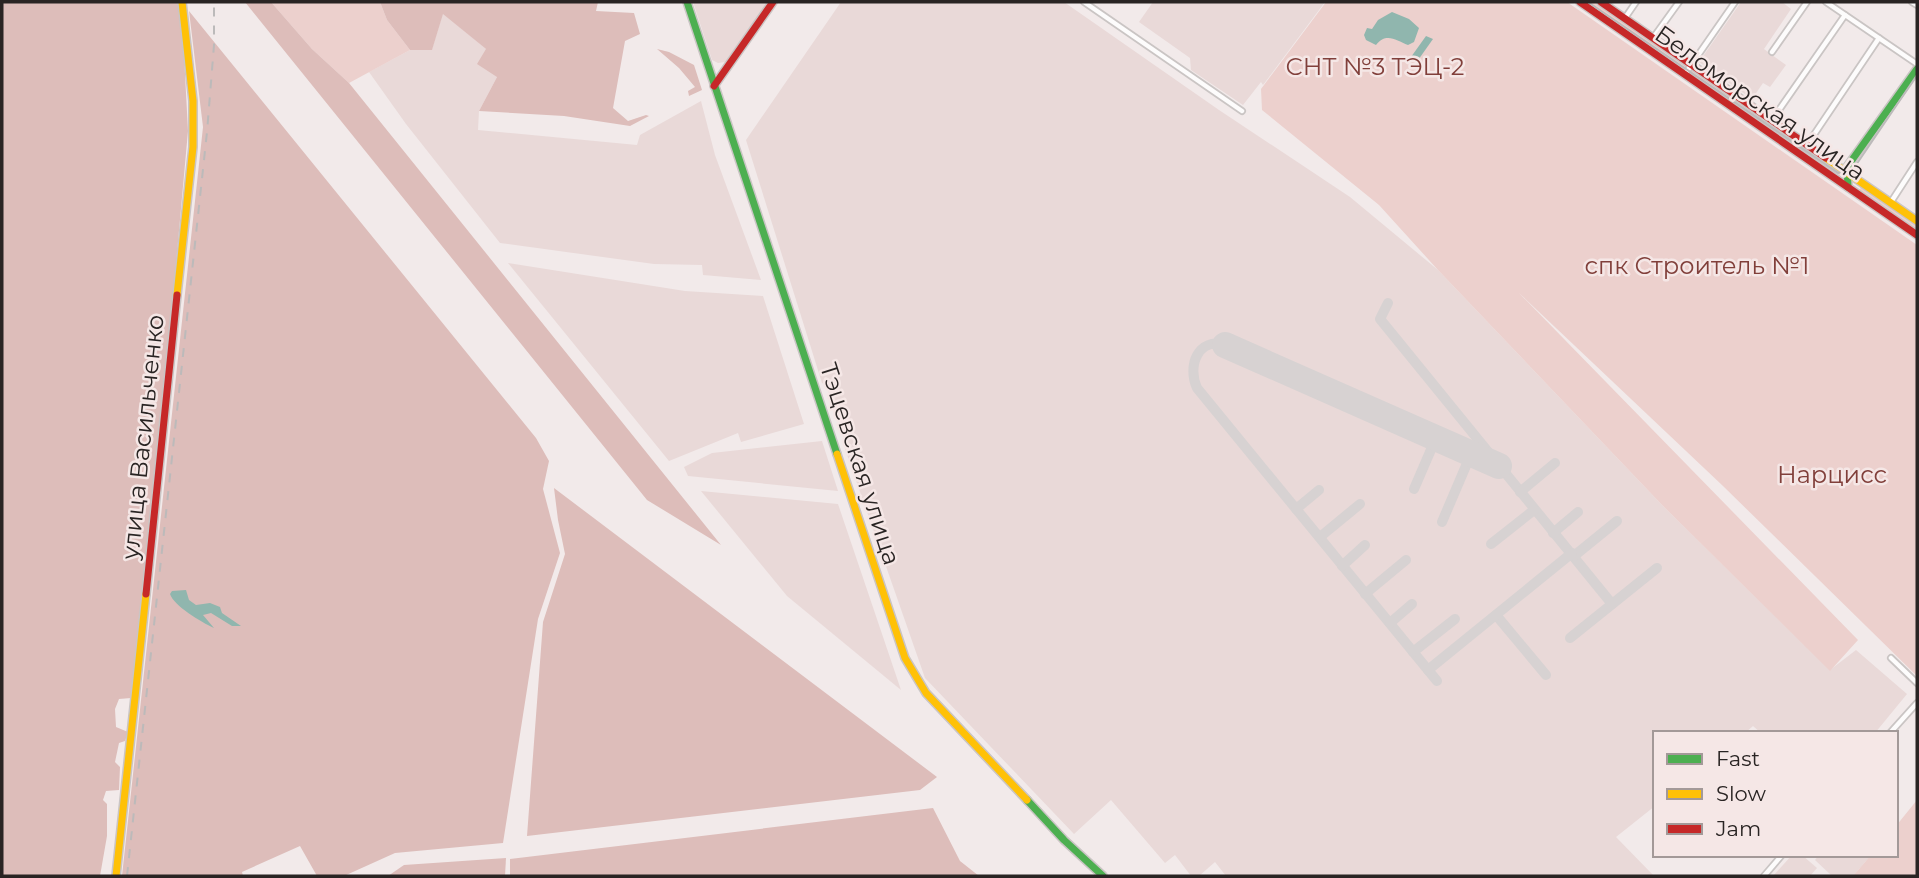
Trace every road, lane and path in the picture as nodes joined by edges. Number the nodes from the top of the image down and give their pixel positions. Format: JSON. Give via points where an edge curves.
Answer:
{"nodes":[{"id":1,"x":182,"y":2,"type":"edge"},
{"id":2,"x":687,"y":2,"type":"edge"},
{"id":3,"x":773,"y":2,"type":"edge"},
{"id":4,"x":1084,"y":2,"type":"edge"},
{"id":5,"x":1580,"y":2,"type":"edge"},
{"id":6,"x":1601,"y":2,"type":"edge"},
{"id":7,"x":1636,"y":2,"type":"edge"},
{"id":8,"x":1679,"y":2,"type":"edge"},
{"id":9,"x":1735,"y":2,"type":"edge"},
{"id":10,"x":1807,"y":2,"type":"edge"},
{"id":11,"x":1826,"y":2,"type":"edge"},
{"id":12,"x":1912,"y":2,"type":"edge"},
{"id":13,"x":1917,"y":5,"type":"edge"},
{"id":14,"x":1845,"y":15,"type":"junction"},
{"id":15,"x":1625,"y":18,"type":"junction"},
{"id":16,"x":1653,"y":38,"type":"junction"},
{"id":17,"x":1879,"y":38,"type":"junction"},
{"id":18,"x":1772,"y":52,"type":"dead end"},
{"id":19,"x":1692,"y":65,"type":"junction"},
{"id":20,"x":1917,"y":67,"type":"edge"},
{"id":21,"x":1685,"y":74,"type":"junction"},
{"id":22,"x":714,"y":86,"type":"junction"},
{"id":23,"x":1242,"y":111,"type":"dead end"},
{"id":24,"x":1772,"y":120,"type":"junction"},
{"id":25,"x":1807,"y":145,"type":"junction"},
{"id":26,"x":1917,"y":162,"type":"edge"},
{"id":27,"x":1846,"y":172,"type":"junction"},
{"id":28,"x":1848,"y":187,"type":"junction"},
{"id":29,"x":1890,"y":203,"type":"junction"},
{"id":30,"x":1917,"y":220,"type":"edge"},
{"id":31,"x":1917,"y":236,"type":"edge"},
{"id":32,"x":1891,"y":659,"type":"dead end"},
{"id":33,"x":1917,"y":683,"type":"edge"},
{"id":34,"x":1917,"y":703,"type":"edge"},
{"id":35,"x":1892,"y":731,"type":"edge"},
{"id":36,"x":1780,"y":857,"type":"edge"},
{"id":37,"x":116,"y":876,"type":"edge"},
{"id":38,"x":1103,"y":876,"type":"edge"},
{"id":39,"x":1764,"y":876,"type":"edge"}],
"edges":[{"from":1,"to":37,"type":"main road","name":"улица Васильченко","via":[[193,147]]},
{"from":2,"to":22,"type":"main road","name":"Тэцевская улица"},
{"from":3,"to":22,"type":"main road"},
{"from":4,"to":23,"type":"street"},
{"from":5,"to":21,"type":"main road","name":"Беломорская улица"},
{"from":6,"to":15,"type":"main road","name":"Беломорская улица"},
{"from":7,"to":15,"type":"street"},
{"from":8,"to":16,"type":"street"},
{"from":9,"to":19,"type":"street"},
{"from":10,"to":18,"type":"street"},
{"from":11,"to":14,"type":"street"},
{"from":12,"to":13,"type":"street"},
{"from":14,"to":17,"type":"street"},
{"from":14,"to":24,"type":"street"},
{"from":15,"to":16,"type":"main road","name":"Беломорская улица"},
{"from":16,"to":19,"type":"main road","name":"Беломорская улица"},
{"from":17,"to":20,"type":"street"},
{"from":17,"to":25,"type":"street"},
{"from":19,"to":21,"type":"street"},
{"from":19,"to":24,"type":"main road","name":"Беломорская улица"},
{"from":20,"to":27,"type":"main road"},
{"from":21,"to":28,"type":"main road","name":"Беломорская улица"},
{"from":22,"to":38,"type":"main road","name":"Тэцевская улица","via":[[905,658],[926,692]]},
{"from":24,"to":25,"type":"main road","name":"Беломорская улица"},
{"from":25,"to":27,"type":"main road","name":"Беломорская улица"},
{"from":26,"to":29,"type":"street"},
{"from":27,"to":28,"type":"main road"},
{"from":27,"to":29,"type":"main road","name":"Беломорская улица"},
{"from":28,"to":31,"type":"main road","name":"Беломорская улица"},
{"from":29,"to":30,"type":"main road","name":"Беломорская улица"},
{"from":32,"to":33,"type":"street"},
{"from":34,"to":35,"type":"street"},
{"from":36,"to":39,"type":"street"}]}
